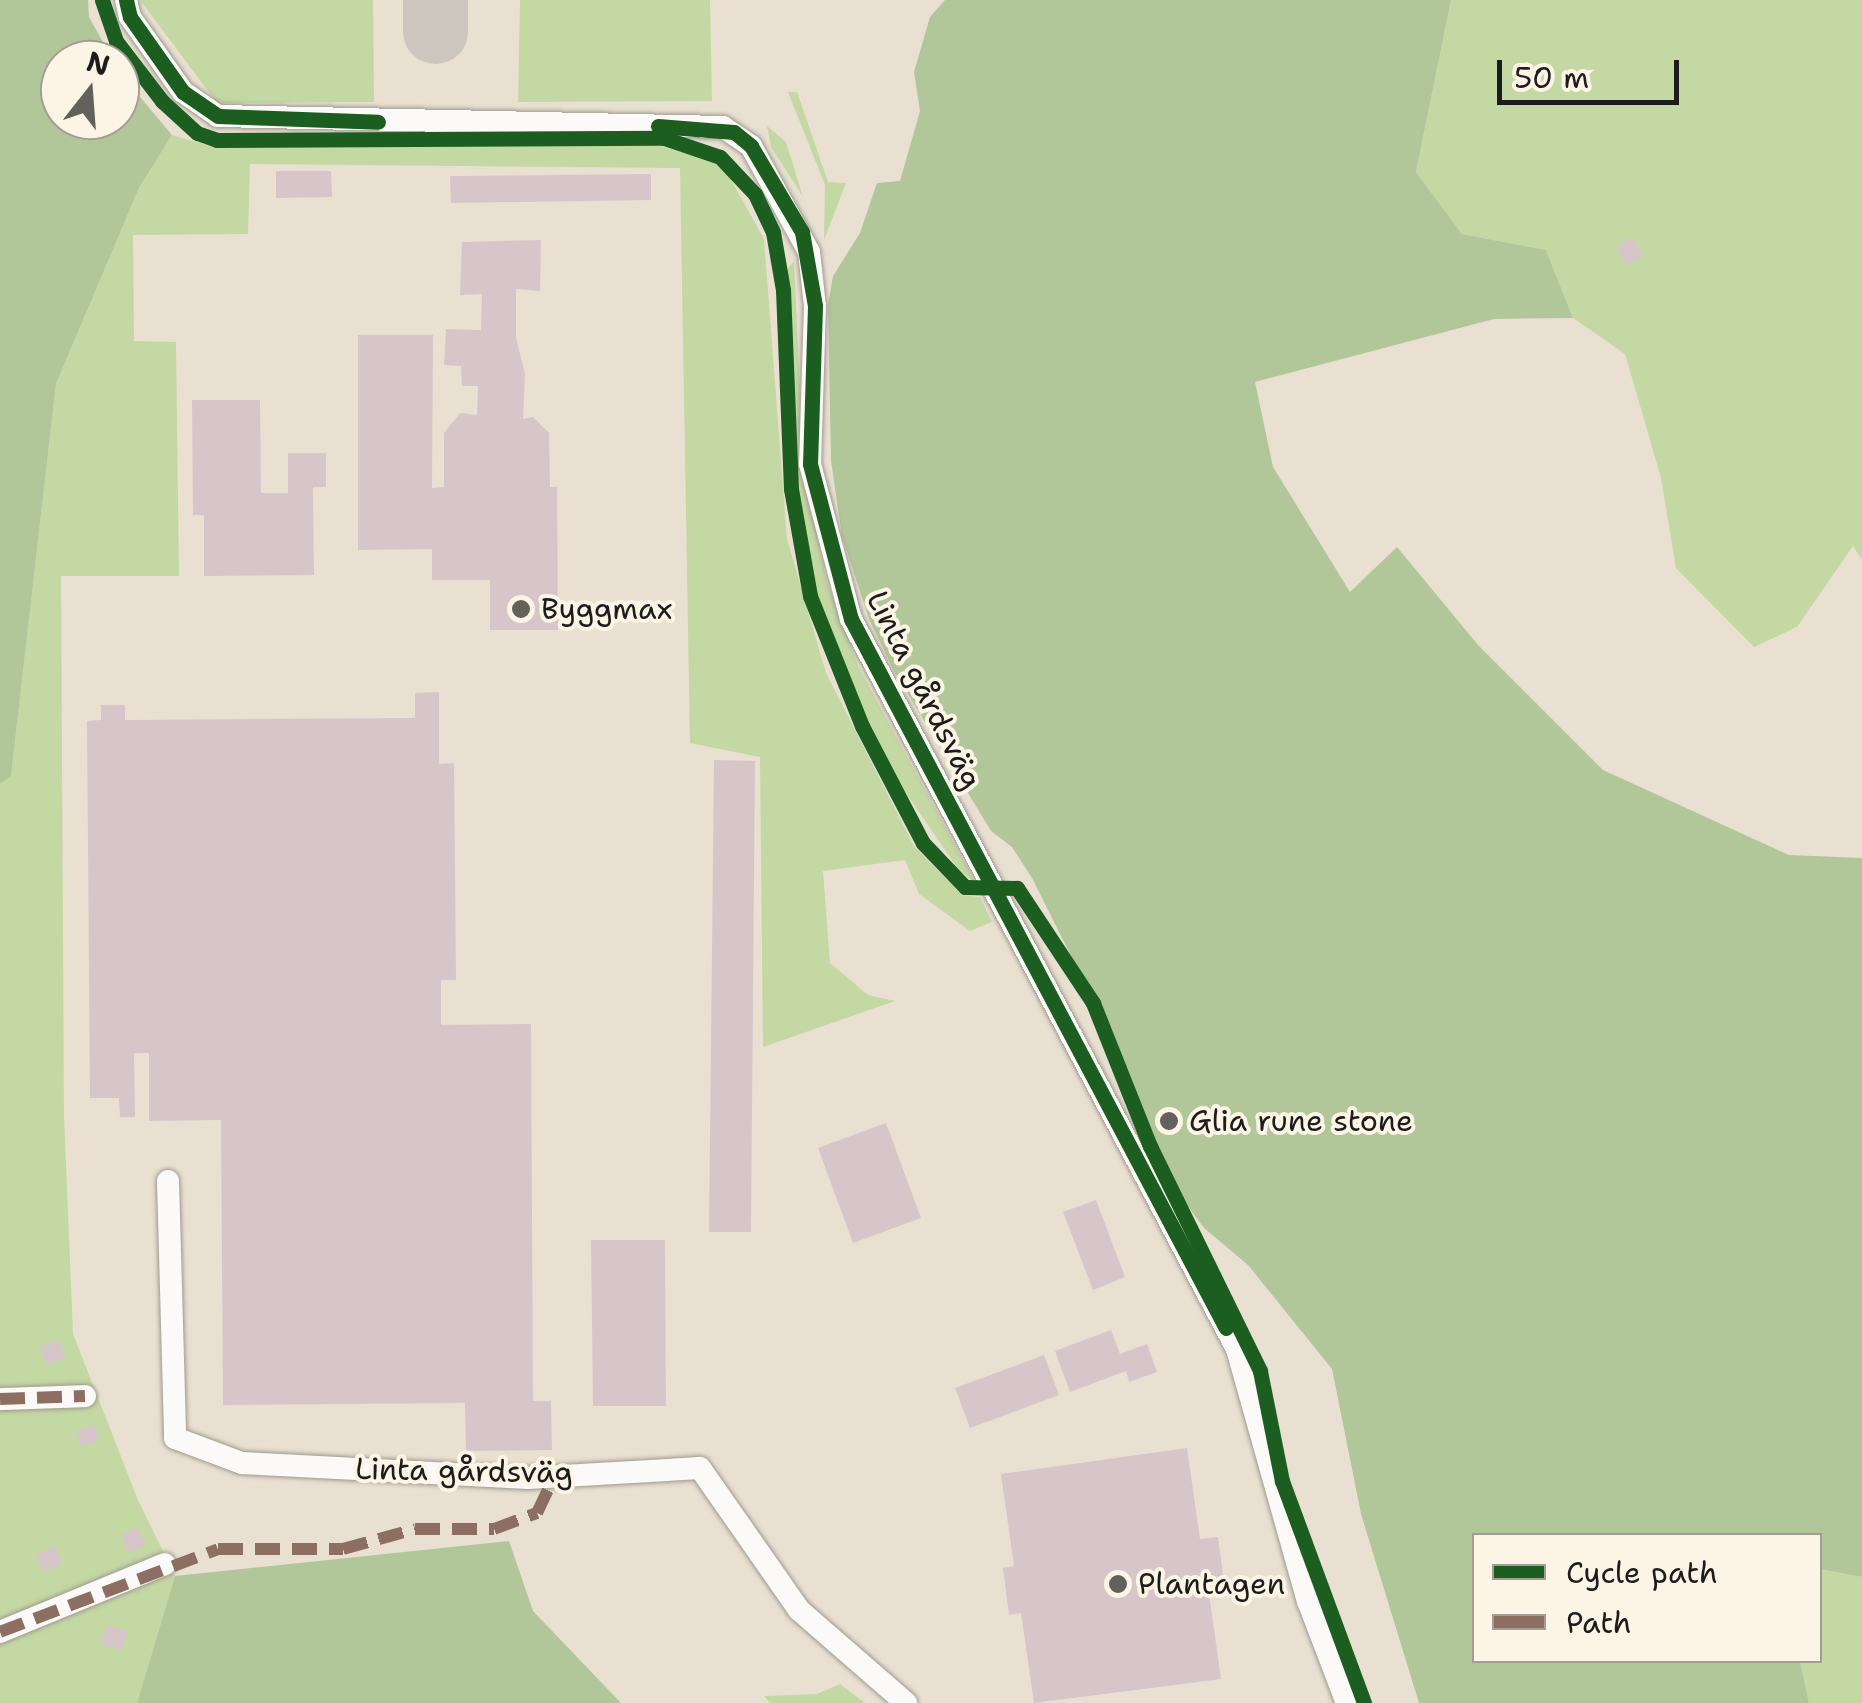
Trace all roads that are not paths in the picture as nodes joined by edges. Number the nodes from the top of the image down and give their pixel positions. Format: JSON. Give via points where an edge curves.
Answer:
{"nodes":[{"id":1,"x":126,"y":0,"type":"edge"},
{"id":2,"x":168,"y":1181,"type":"dead end"},
{"id":3,"x":85,"y":1396,"type":"dead end"},
{"id":4,"x":0,"y":1399,"type":"edge"},
{"id":5,"x":166,"y":1564,"type":"dead end"},
{"id":6,"x":0,"y":1632,"type":"edge"},
{"id":7,"x":906,"y":1703,"type":"edge"},
{"id":8,"x":1347,"y":1703,"type":"edge"}],
"edges":[{"from":1,"to":8,"type":"street","name":"Linta gårdsväg","via":[[130,16],[183,92],[218,116],[723,127],[751,146],[809,252],[815,306],[810,464],[852,619],[1237,1349],[1308,1601]]},
{"from":2,"to":7,"type":"street","name":"Linta gårdsväg","via":[[175,1438],[242,1463],[528,1478],[700,1468],[800,1610]]},
{"from":3,"to":4,"type":"street"},
{"from":5,"to":6,"type":"street"}]}
